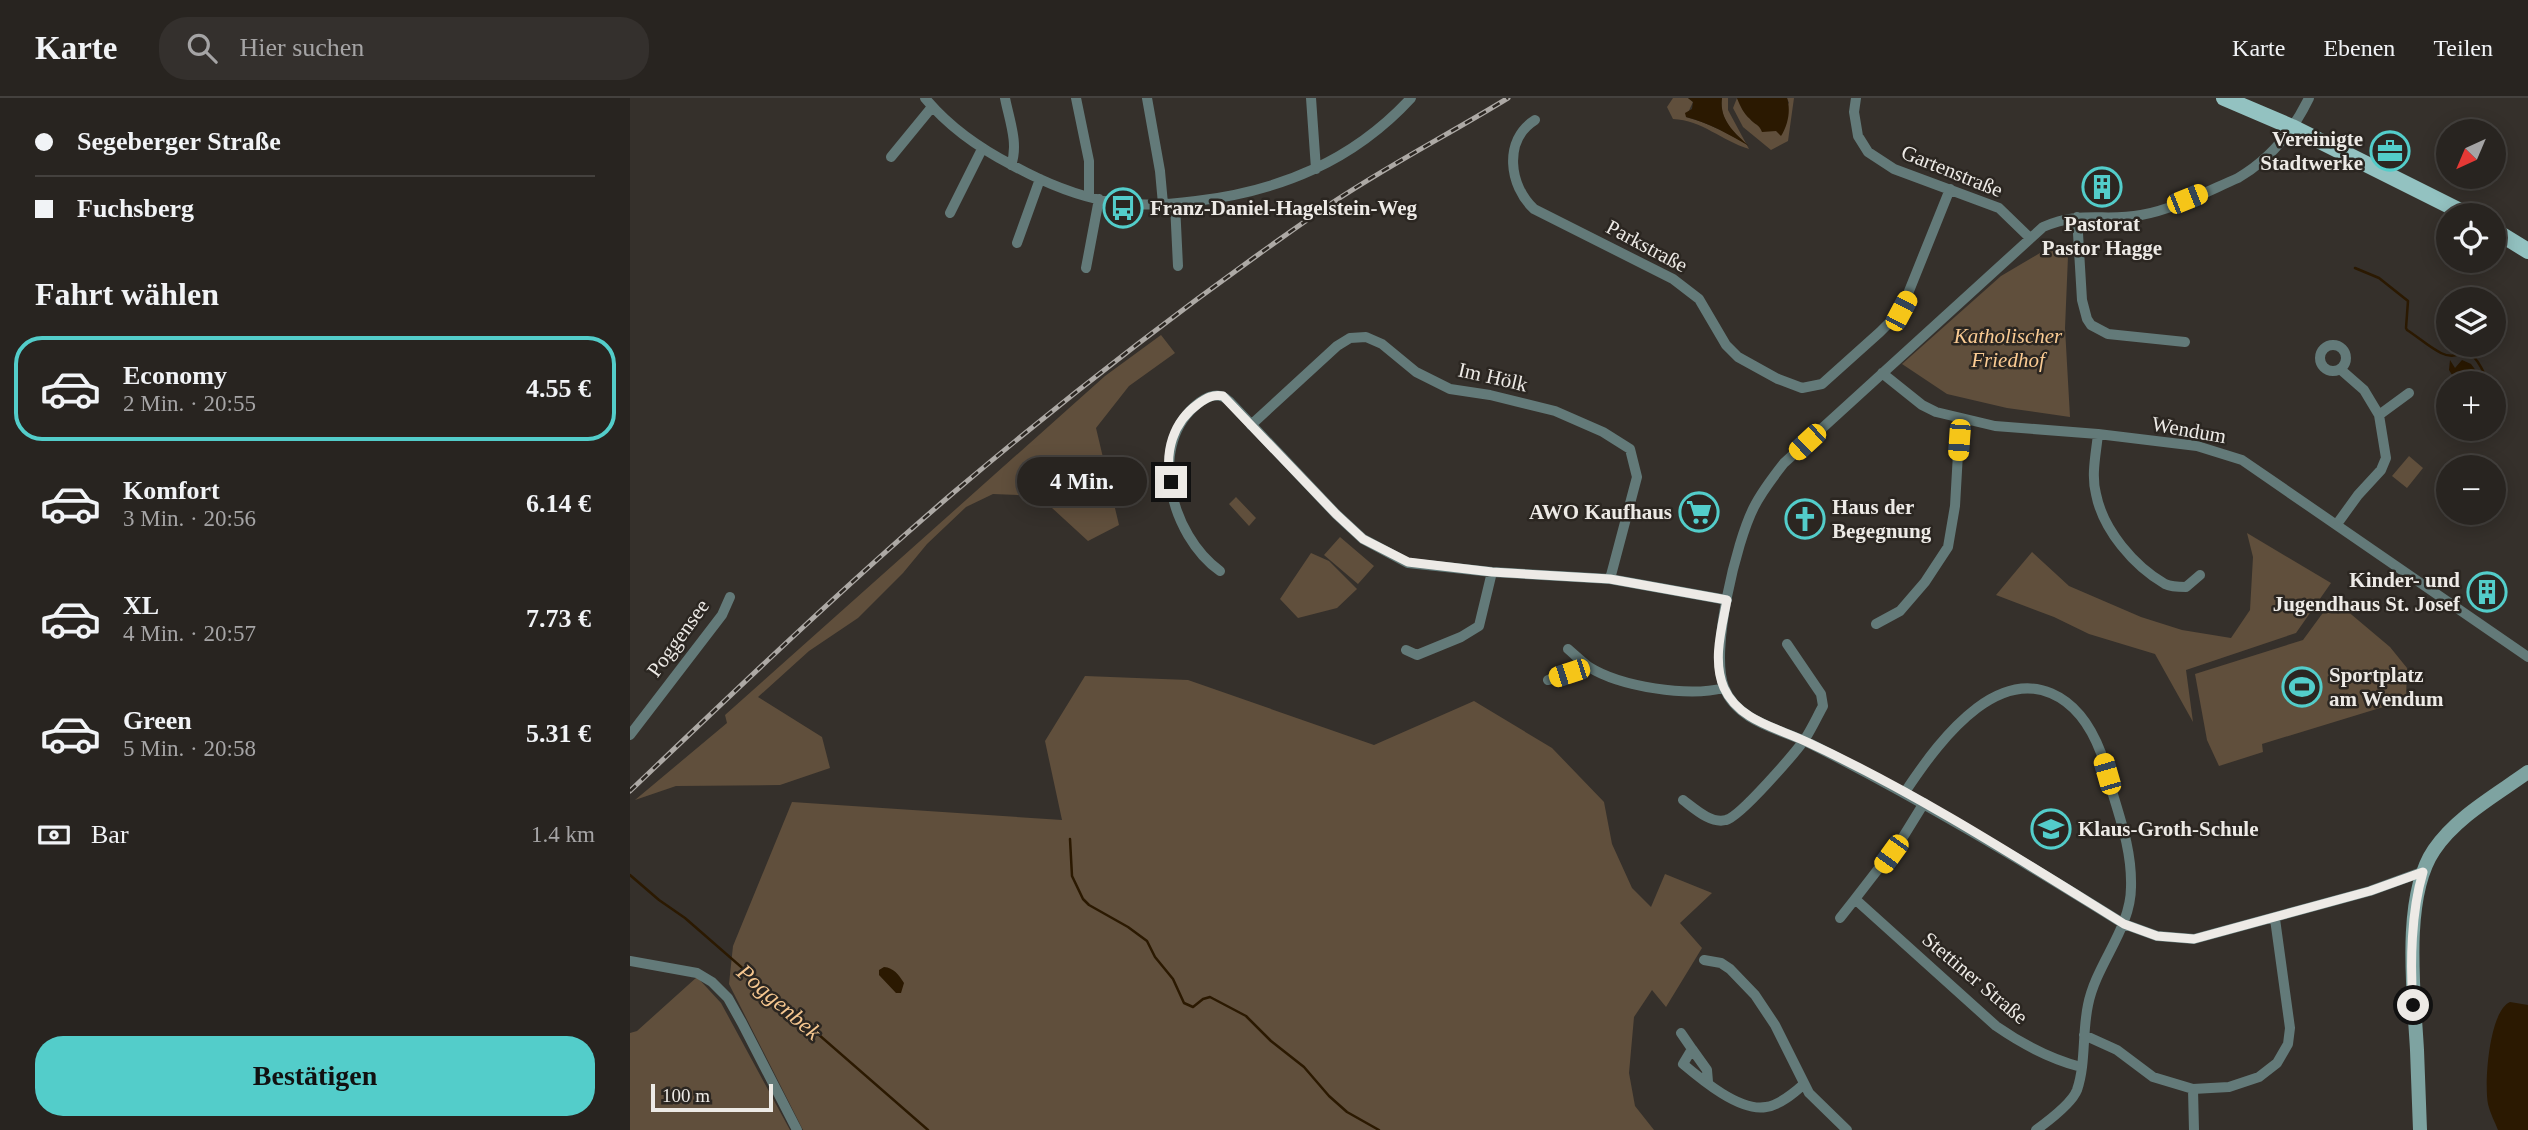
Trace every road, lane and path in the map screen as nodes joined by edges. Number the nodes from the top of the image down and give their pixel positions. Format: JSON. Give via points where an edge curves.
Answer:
{"nodes":[{"id":1,"x":925,"y":98,"type":"edge"},
{"id":2,"x":1005,"y":98,"type":"edge"},
{"id":3,"x":1076,"y":98,"type":"edge"},
{"id":4,"x":1147,"y":98,"type":"edge"},
{"id":5,"x":1311,"y":98,"type":"edge"},
{"id":6,"x":1411,"y":98,"type":"edge"},
{"id":7,"x":1856,"y":98,"type":"edge"},
{"id":8,"x":2224,"y":98,"type":"edge"},
{"id":9,"x":2309,"y":98,"type":"edge"},
{"id":10,"x":932,"y":107,"type":"junction"},
{"id":11,"x":1535,"y":120,"type":"dead end"},
{"id":12,"x":2292,"y":127,"type":"junction"},
{"id":13,"x":982,"y":149,"type":"junction"},
{"id":14,"x":891,"y":157,"type":"dead end"},
{"id":15,"x":1011,"y":165,"type":"junction"},
{"id":16,"x":1316,"y":169,"type":"junction"},
{"id":17,"x":1040,"y":179,"type":"junction"},
{"id":18,"x":1950,"y":189,"type":"junction"},
{"id":19,"x":1094,"y":198,"type":"junction"},
{"id":20,"x":2444,"y":203,"type":"edge"},
{"id":21,"x":1163,"y":204,"type":"junction"},
{"id":22,"x":1175,"y":204,"type":"junction"},
{"id":23,"x":950,"y":213,"type":"dead end"},
{"id":24,"x":2077,"y":216,"type":"junction"},
{"id":25,"x":2506,"y":237,"type":"edge"},
{"id":26,"x":2030,"y":238,"type":"junction"},
{"id":27,"x":1017,"y":243,"type":"dead end"},
{"id":28,"x":2528,"y":251,"type":"edge"},
{"id":29,"x":1178,"y":266,"type":"dead end"},
{"id":30,"x":1086,"y":268,"type":"dead end"},
{"id":31,"x":2185,"y":342,"type":"dead end"},
{"id":32,"x":2340,"y":369,"type":"dead end"},
{"id":33,"x":1882,"y":373,"type":"junction"},
{"id":34,"x":2409,"y":393,"type":"dead end"},
{"id":35,"x":2379,"y":415,"type":"junction"},
{"id":36,"x":1960,"y":418,"type":"junction"},
{"id":37,"x":1251,"y":425,"type":"junction"},
{"id":38,"x":2098,"y":434,"type":"junction"},
{"id":39,"x":2337,"y":524,"type":"junction"},
{"id":40,"x":1220,"y":571,"type":"dead end"},
{"id":41,"x":1492,"y":572,"type":"junction"},
{"id":42,"x":2200,"y":575,"type":"dead end"},
{"id":43,"x":1610,"y":579,"type":"junction"},
{"id":44,"x":730,"y":597,"type":"dead end"},
{"id":45,"x":1727,"y":600,"type":"junction"},
{"id":46,"x":1876,"y":624,"type":"dead end"},
{"id":47,"x":1787,"y":644,"type":"dead end"},
{"id":48,"x":1568,"y":649,"type":"dead end"},
{"id":49,"x":1406,"y":650,"type":"dead end"},
{"id":50,"x":2528,"y":657,"type":"edge"},
{"id":51,"x":1589,"y":667,"type":"junction"},
{"id":52,"x":1548,"y":680,"type":"dead end"},
{"id":53,"x":1724,"y":688,"type":"junction"},
{"id":54,"x":630,"y":734,"type":"edge"},
{"id":55,"x":1804,"y":740,"type":"junction"},
{"id":56,"x":2528,"y":772,"type":"edge"},
{"id":57,"x":1905,"y":792,"type":"junction"},
{"id":58,"x":1683,"y":800,"type":"dead end"},
{"id":59,"x":1924,"y":803,"type":"junction"},
{"id":60,"x":2423,"y":872,"type":"junction"},
{"id":61,"x":1855,"y":899,"type":"junction"},
{"id":62,"x":1840,"y":918,"type":"dead end"},
{"id":63,"x":2275,"y":919,"type":"junction"},
{"id":64,"x":2124,"y":924,"type":"junction"},
{"id":65,"x":1704,"y":960,"type":"dead end"},
{"id":66,"x":630,"y":961,"type":"edge"},
{"id":67,"x":1681,"y":1033,"type":"dead end"},
{"id":68,"x":2084,"y":1035,"type":"junction"},
{"id":69,"x":1692,"y":1049,"type":"junction"},
{"id":70,"x":2081,"y":1067,"type":"junction"},
{"id":71,"x":1708,"y":1082,"type":"junction"},
{"id":72,"x":1804,"y":1084,"type":"junction"},
{"id":73,"x":2193,"y":1089,"type":"junction"},
{"id":74,"x":797,"y":1130,"type":"edge"},
{"id":75,"x":1847,"y":1130,"type":"edge"},
{"id":76,"x":2036,"y":1130,"type":"edge"},
{"id":77,"x":2194,"y":1130,"type":"edge"},
{"id":78,"x":2420,"y":1130,"type":"edge"}],
"edges":[{"from":1,"to":10,"type":"street"},
{"from":2,"to":15,"type":"street","via":[[1015,155]]},
{"from":3,"to":19,"type":"street"},
{"from":4,"to":21,"type":"street"},
{"from":5,"to":16,"type":"street"},
{"from":6,"to":16,"type":"street","via":[[1373,134]]},
{"from":7,"to":18,"type":"street","name":"Gartenstraße","via":[[1858,136],[1868,152],[1894,169]]},
{"from":8,"to":12,"type":"main road"},
{"from":9,"to":12,"type":"street"},
{"from":10,"to":13,"type":"street"},
{"from":10,"to":14,"type":"street"},
{"from":11,"to":18,"type":"street","name":"Parkstraße","via":[[1525,127],[1512,162],[1529,204],[1673,279],[1699,299],[1738,357],[1802,388],[1822,384],[1901,311]]},
{"from":12,"to":20,"type":"main road"},
{"from":12,"to":24,"type":"street","via":[[2262,163],[2228,183],[2140,216]]},
{"from":13,"to":15,"type":"street"},
{"from":13,"to":23,"type":"street"},
{"from":15,"to":17,"type":"street"},
{"from":16,"to":22,"type":"street","via":[[1249,193]]},
{"from":17,"to":19,"type":"street"},
{"from":17,"to":27,"type":"street"},
{"from":18,"to":26,"type":"street","name":"Gartenstraße","via":[[1999,208]]},
{"from":19,"to":21,"type":"street"},
{"from":19,"to":30,"type":"street"},
{"from":21,"to":22,"type":"street"},
{"from":22,"to":29,"type":"street"},
{"from":24,"to":26,"type":"street","via":[[2043,227]]},
{"from":24,"to":31,"type":"street","via":[[2082,300],[2091,325],[2108,334]]},
{"from":25,"to":28,"type":"main road"},
{"from":26,"to":33,"type":"street"},
{"from":32,"to":35,"type":"street","via":[[2364,390]]},
{"from":33,"to":36,"type":"street","name":"Wendum","via":[[1922,405]]},
{"from":33,"to":45,"type":"street","via":[[1784,463],[1768,484],[1746,524]]},
{"from":34,"to":35,"type":"street"},
{"from":35,"to":39,"type":"street","via":[[2386,458]]},
{"from":36,"to":38,"type":"street","name":"Wendum","via":[[1995,426]]},
{"from":36,"to":46,"type":"street","via":[[1948,547],[1900,611]]},
{"from":37,"to":40,"type":"street","via":[[1223,396],[1206,398],[1178,424],[1169,455],[1169,474],[1188,535]]},
{"from":37,"to":41,"type":"street","via":[[1363,539],[1408,562]]},
{"from":37,"to":43,"type":"street","name":"Im Hölk","via":[[1337,346],[1350,338],[1366,337],[1450,389],[1555,411],[1630,449],[1637,477]]},
{"from":38,"to":39,"type":"street","name":"Wendum","via":[[2197,446],[2242,460]]},
{"from":38,"to":42,"type":"street","via":[[2096,494],[2116,537],[2135,562],[2167,585],[2186,587]]},
{"from":39,"to":50,"type":"street","name":"Wendum"},
{"from":41,"to":43,"type":"street"},
{"from":41,"to":49,"type":"street","via":[[1479,626],[1417,655]]},
{"from":43,"to":45,"type":"street"},
{"from":44,"to":54,"type":"street","name":"Poggensee","via":[[714,626]]},
{"from":45,"to":53,"type":"street","via":[[1718,653]]},
{"from":47,"to":55,"type":"street","via":[[1821,694],[1824,706]]},
{"from":48,"to":51,"type":"street"},
{"from":51,"to":52,"type":"street"},
{"from":51,"to":53,"type":"street","via":[[1641,685],[1685,691]]},
{"from":53,"to":55,"type":"street","via":[[1746,714]]},
{"from":55,"to":57,"type":"street"},
{"from":55,"to":58,"type":"street","via":[[1730,818],[1717,820]]},
{"from":56,"to":60,"type":"main road","via":[[2449,831]]},
{"from":57,"to":59,"type":"street"},
{"from":57,"to":64,"type":"street","via":[[1939,746],[1978,707],[2013,690],[2038,688],[2056,694],[2084,721],[2101,752],[2130,855],[2131,890]]},
{"from":59,"to":61,"type":"street"},
{"from":59,"to":64,"type":"street"},
{"from":60,"to":63,"type":"street"},
{"from":60,"to":78,"type":"main road","via":[[2412,967]]},
{"from":61,"to":62,"type":"street"},
{"from":61,"to":70,"type":"street","name":"Stettiner Straße","via":[[1996,1026],[2041,1053]]},
{"from":63,"to":64,"type":"street","via":[[2194,939],[2157,936]]},
{"from":63,"to":73,"type":"street","via":[[2289,1008],[2288,1044],[2277,1063],[2259,1077],[2229,1087]]},
{"from":64,"to":68,"type":"street","via":[[2102,962],[2088,1004]]},
{"from":65,"to":72,"type":"street","via":[[1730,969],[1755,995],[1775,1024]]},
{"from":66,"to":74,"type":"street","via":[[697,973],[728,998]]},
{"from":67,"to":69,"type":"street"},
{"from":68,"to":70,"type":"street"},
{"from":68,"to":73,"type":"street","via":[[2117,1050],[2152,1077]]},
{"from":69,"to":71,"type":"street","via":[[1707,1070]]},
{"from":69,"to":71,"type":"street","via":[[1684,1064]]},
{"from":70,"to":76,"type":"street","via":[[2077,1092]]},
{"from":71,"to":72,"type":"street","via":[[1736,1102],[1766,1107]]},
{"from":72,"to":75,"type":"street"},
{"from":73,"to":77,"type":"street"}]}
